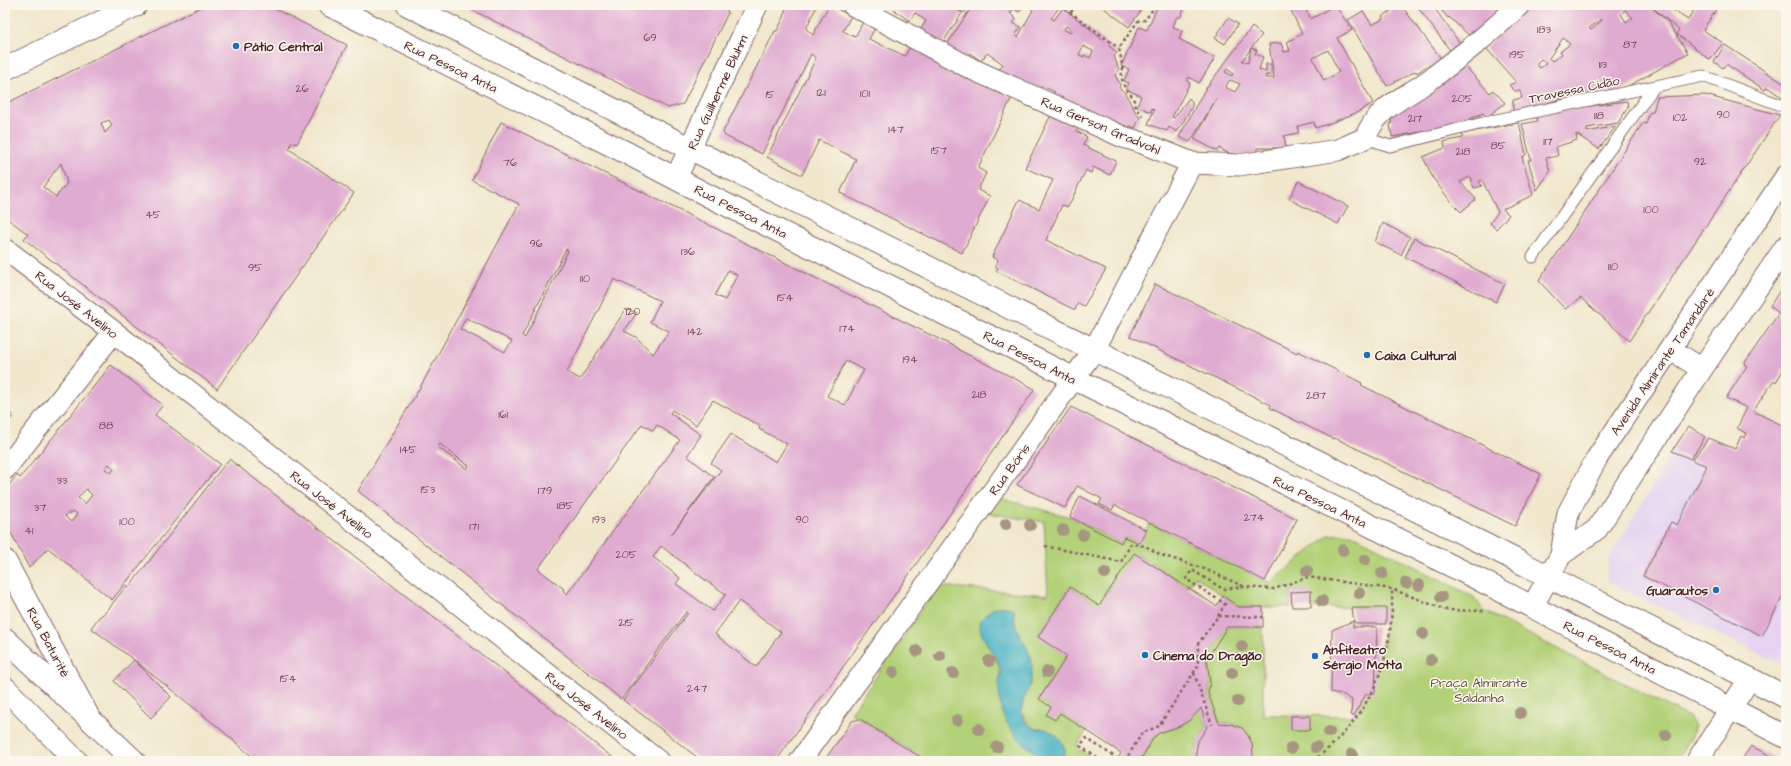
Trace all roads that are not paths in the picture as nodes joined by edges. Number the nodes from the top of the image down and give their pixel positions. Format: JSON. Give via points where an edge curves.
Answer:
{"nodes":[{"id":1,"x":136,"y":5,"type":"edge"},
{"id":2,"x":329,"y":5,"type":"edge"},
{"id":3,"x":408,"y":5,"type":"edge"},
{"id":4,"x":757,"y":5,"type":"edge"},
{"id":5,"x":853,"y":5,"type":"edge"},
{"id":6,"x":1519,"y":5,"type":"edge"},
{"id":7,"x":5,"y":69,"type":"edge"},
{"id":8,"x":1654,"y":87,"type":"junction"},
{"id":9,"x":1786,"y":107,"type":"edge"},
{"id":10,"x":1365,"y":138,"type":"junction"},
{"id":11,"x":690,"y":148,"type":"junction"},
{"id":12,"x":1192,"y":163,"type":"junction"},
{"id":13,"x":1786,"y":176,"type":"edge"},
{"id":14,"x":676,"y":178,"type":"junction"},
{"id":15,"x":1786,"y":246,"type":"edge"},
{"id":16,"x":5,"y":249,"type":"edge"},
{"id":17,"x":1533,"y":257,"type":"dead end"},
{"id":18,"x":114,"y":332,"type":"junction"},
{"id":19,"x":1094,"y":350,"type":"junction"},
{"id":20,"x":1670,"y":350,"type":"junction"},
{"id":21,"x":1702,"y":369,"type":"junction"},
{"id":22,"x":1074,"y":378,"type":"junction"},
{"id":23,"x":5,"y":468,"type":"edge"},
{"id":24,"x":1561,"y":555,"type":"junction"},
{"id":25,"x":5,"y":560,"type":"edge"},
{"id":26,"x":1549,"y":577,"type":"junction"},
{"id":27,"x":1532,"y":607,"type":"junction"},
{"id":28,"x":5,"y":639,"type":"edge"},
{"id":29,"x":1750,"y":678,"type":"junction"},
{"id":30,"x":5,"y":688,"type":"edge"},
{"id":31,"x":1786,"y":697,"type":"edge"},
{"id":32,"x":1731,"y":709,"type":"junction"},
{"id":33,"x":93,"y":724,"type":"junction"},
{"id":34,"x":1786,"y":737,"type":"edge"},
{"id":35,"x":76,"y":761,"type":"edge"},
{"id":36,"x":134,"y":761,"type":"edge"},
{"id":37,"x":658,"y":761,"type":"edge"},
{"id":38,"x":800,"y":761,"type":"edge"},
{"id":39,"x":1697,"y":761,"type":"edge"}],
"edges":[{"from":1,"to":7,"type":"main road"},
{"from":2,"to":14,"type":"main road","name":"Rua Pessoa Anta"},
{"from":3,"to":11,"type":"main road"},
{"from":4,"to":11,"type":"street","name":"Rua Guilherme Bluhm"},
{"from":5,"to":12,"type":"street","name":"Rua Gerson Gradvohl","via":[[972,68],[1090,123]]},
{"from":6,"to":10,"type":"street","via":[[1499,25],[1430,79],[1385,108]]},
{"from":8,"to":9,"type":"lane","name":"Travessa Cidão","via":[[1703,76]]},
{"from":8,"to":10,"type":"lane","name":"Travessa Cidão","via":[[1488,122],[1390,146]]},
{"from":8,"to":17,"type":"lane"},
{"from":10,"to":12,"type":"street","name":"Rua Gerson Gradvohl","via":[[1338,150],[1276,160],[1239,165]]},
{"from":11,"to":14,"type":"street","name":"Rua Guilherme Bluhm"},
{"from":11,"to":19,"type":"main road"},
{"from":12,"to":19,"type":"street","name":"Rua Bóris"},
{"from":13,"to":20,"type":"street","name":"Avenida Almirante Tamandaré"},
{"from":14,"to":22,"type":"main road","name":"Rua Pessoa Anta"},
{"from":15,"to":21,"type":"street","name":"Avenida Almirante Tamandaré"},
{"from":16,"to":18,"type":"street","name":"Rua José Avelino"},
{"from":18,"to":23,"type":"street"},
{"from":18,"to":37,"type":"street","name":"Rua José Avelino"},
{"from":19,"to":22,"type":"street","name":"Rua Bóris"},
{"from":19,"to":26,"type":"main road"},
{"from":20,"to":21,"type":"street"},
{"from":20,"to":24,"type":"street","name":"Avenida Almirante Tamandaré","via":[[1597,458],[1568,513]]},
{"from":21,"to":24,"type":"street","name":"Avenida Almirante Tamandaré","via":[[1597,528]]},
{"from":22,"to":27,"type":"main road","name":"Rua Pessoa Anta"},
{"from":22,"to":38,"type":"street","name":"Rua Bóris"},
{"from":24,"to":26,"type":"street","name":"Avenida Almirante Tamandaré"},
{"from":25,"to":33,"type":"street","name":"Rua Baturité"},
{"from":26,"to":27,"type":"street","name":"Avenida Almirante Tamandaré"},
{"from":26,"to":29,"type":"main road"},
{"from":27,"to":32,"type":"main road","name":"Rua Pessoa Anta"},
{"from":28,"to":33,"type":"main road"},
{"from":29,"to":31,"type":"main road"},
{"from":29,"to":32,"type":"street"},
{"from":30,"to":35,"type":"main road"},
{"from":32,"to":34,"type":"main road","name":"Rua Pessoa Anta"},
{"from":32,"to":39,"type":"street"},
{"from":33,"to":36,"type":"main road"}]}
